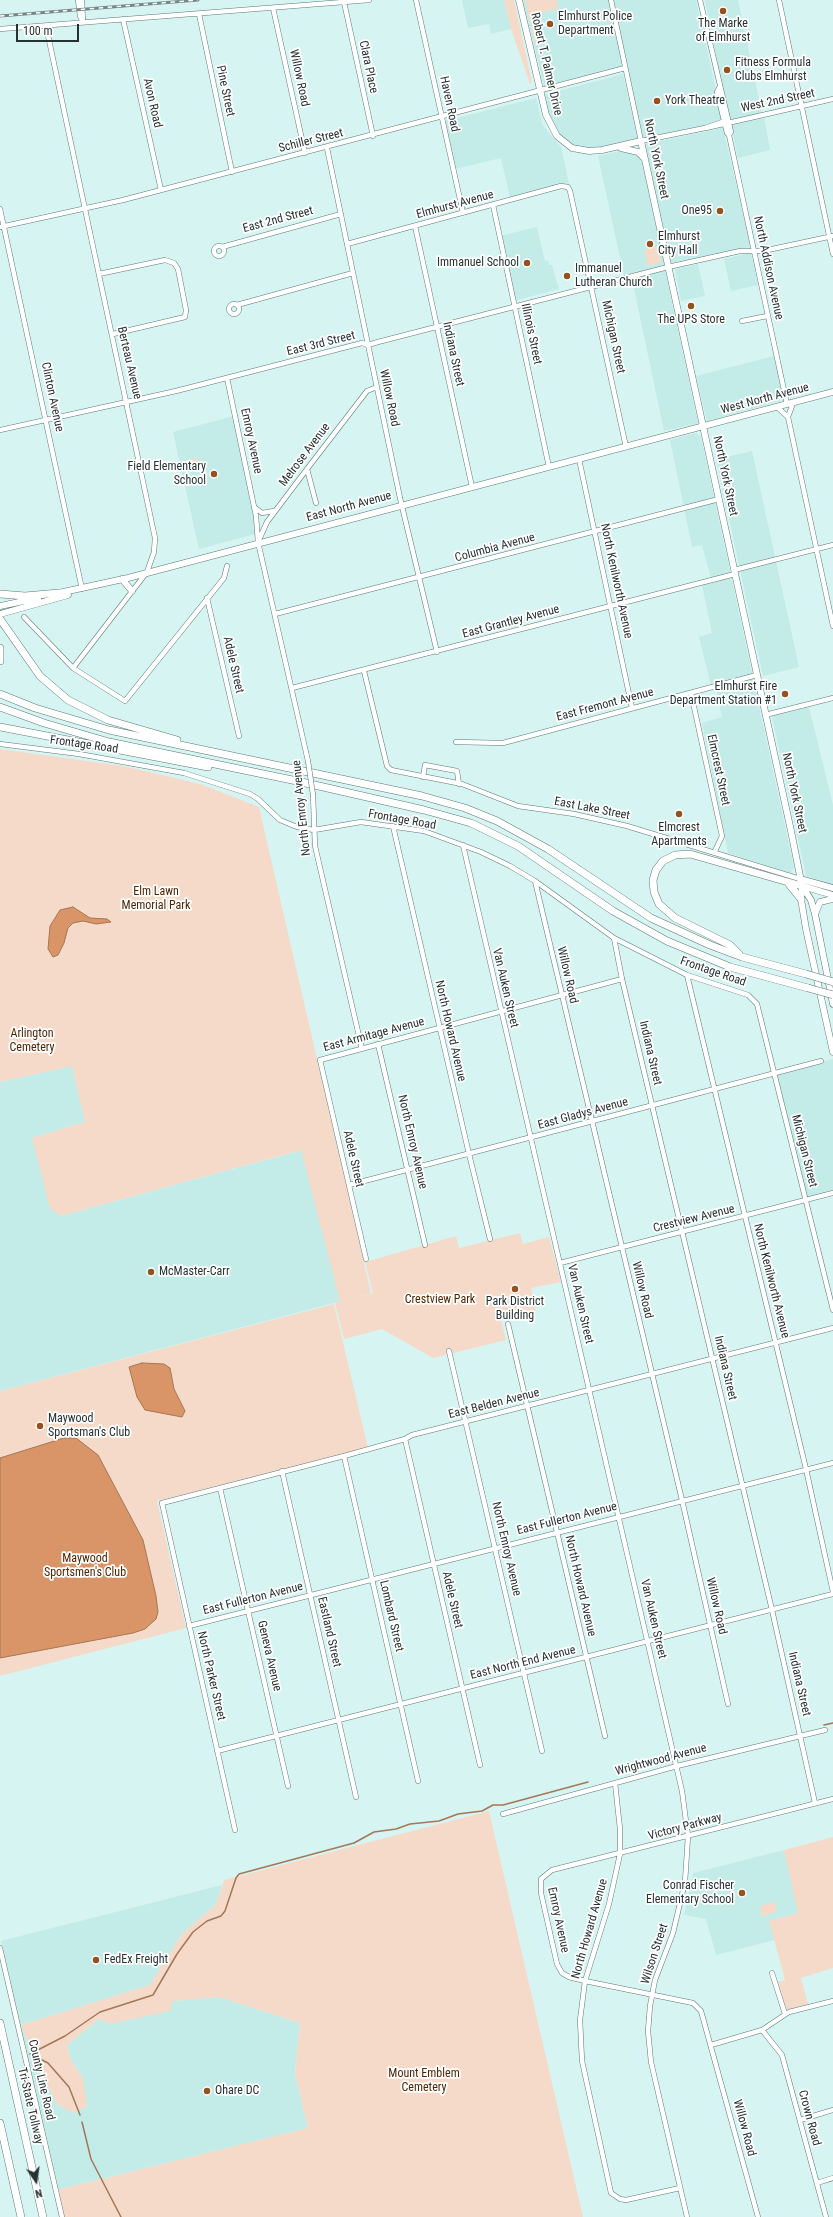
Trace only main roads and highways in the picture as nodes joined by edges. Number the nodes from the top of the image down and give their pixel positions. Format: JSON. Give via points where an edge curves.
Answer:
{"nodes":[{"id":1,"x":519,"y":0,"type":"edge"},
{"id":2,"x":641,"y":141,"type":"joint"},
{"id":3,"x":615,"y":147,"type":"junction"},
{"id":4,"x":645,"y":158,"type":"junction"},
{"id":5,"x":833,"y":392,"type":"edge"},
{"id":6,"x":703,"y":426,"type":"junction"},
{"id":7,"x":122,"y":579,"type":"junction"},
{"id":8,"x":82,"y":589,"type":"junction"},
{"id":9,"x":132,"y":591,"type":"road end"},
{"id":10,"x":59,"y":593,"type":"junction"},
{"id":11,"x":0,"y":594,"type":"edge"},
{"id":12,"x":0,"y":606,"type":"edge"},
{"id":13,"x":0,"y":614,"type":"edge"},
{"id":14,"x":0,"y":619,"type":"edge"},
{"id":15,"x":0,"y":648,"type":"edge"},
{"id":16,"x":0,"y":661,"type":"edge"},
{"id":17,"x":0,"y":694,"type":"edge"},
{"id":18,"x":0,"y":707,"type":"edge"},
{"id":19,"x":0,"y":727,"type":"edge"},
{"id":20,"x":217,"y":752,"type":"junction"},
{"id":21,"x":297,"y":781,"type":"junction"},
{"id":22,"x":800,"y":878,"type":"junction"},
{"id":23,"x":788,"y":882,"type":"junction"},
{"id":24,"x":802,"y":886,"type":"junction"},
{"id":25,"x":833,"y":888,"type":"edge"},
{"id":26,"x":833,"y":895,"type":"edge"},
{"id":27,"x":801,"y":899,"type":"junction"},
{"id":28,"x":833,"y":899,"type":"edge"},
{"id":29,"x":815,"y":914,"type":"junction"},
{"id":30,"x":742,"y":956,"type":"junction"},
{"id":31,"x":833,"y":982,"type":"edge"},
{"id":32,"x":833,"y":995,"type":"edge"},
{"id":33,"x":833,"y":1004,"type":"edge"},
{"id":34,"x":833,"y":1052,"type":"edge"},
{"id":35,"x":0,"y":2023,"type":"edge"},
{"id":36,"x":0,"y":2123,"type":"edge"},
{"id":37,"x":21,"y":2217,"type":"edge"},
{"id":38,"x":43,"y":2217,"type":"edge"}],
"edges":[{"from":1,"to":3,"type":"main road","name":"Robert T. Palmer Drive","via":[[548,122],[561,141],[572,148],[597,151]]},
{"from":2,"to":3,"type":"main road","name":"Robert T. Palmer Drive"},
{"from":2,"to":4,"type":"main road","name":"North York Street"},
{"from":3,"to":4,"type":"main road","via":[[638,152]]},
{"from":4,"to":6,"type":"main road","name":"North York Street"},
{"from":5,"to":6,"type":"main road","name":"West North Avenue"},
{"from":6,"to":7,"type":"main road","name":"East North Avenue"},
{"from":6,"to":22,"type":"main road","name":"North York Street"},
{"from":7,"to":8,"type":"main road","name":"East North Avenue"},
{"from":7,"to":9,"type":"main road"},
{"from":8,"to":10,"type":"main road","name":"East North Avenue"},
{"from":8,"to":13,"type":"main road"},
{"from":10,"to":11,"type":"highway","via":[[25,596]]},
{"from":10,"to":12,"type":"main road","name":"East North Avenue"},
{"from":14,"to":20,"type":"highway","via":[[40,676],[68,700],[108,720]]},
{"from":15,"to":16,"type":"highway"},
{"from":17,"to":20,"type":"highway","via":[[35,708],[109,730]]},
{"from":18,"to":21,"type":"highway","via":[[109,742]]},
{"from":19,"to":21,"type":"highway","via":[[176,762]]},
{"from":20,"to":30,"type":"highway","via":[[422,796],[480,814],[548,849],[651,918],[710,945]]},
{"from":21,"to":32,"type":"highway","bridge":true,"via":[[471,823],[518,846],[613,911],[667,941],[730,967]]},
{"from":22,"to":24,"type":"main road","name":"North York Street"},
{"from":22,"to":25,"type":"main road"},
{"from":23,"to":24,"type":"highway"},
{"from":23,"to":27,"type":"highway"},
{"from":23,"to":30,"type":"highway","via":[[690,854],[669,857],[656,870],[653,880],[654,892],[664,910],[688,925],[730,945]]},
{"from":24,"to":26,"type":"main road"},
{"from":24,"to":27,"type":"main road","name":"North York Street"},
{"from":24,"to":29,"type":"main road","name":"North York Street","via":[[811,900]]},
{"from":27,"to":34,"type":"main road","name":"North York Street"},
{"from":28,"to":29,"type":"main road","via":[[820,902]]},
{"from":29,"to":33,"type":"main road","name":"North York Street"},
{"from":30,"to":31,"type":"highway","bridge":true},
{"from":35,"to":38,"type":"highway","name":"Tri-State Tollway"},
{"from":36,"to":37,"type":"highway"}]}
